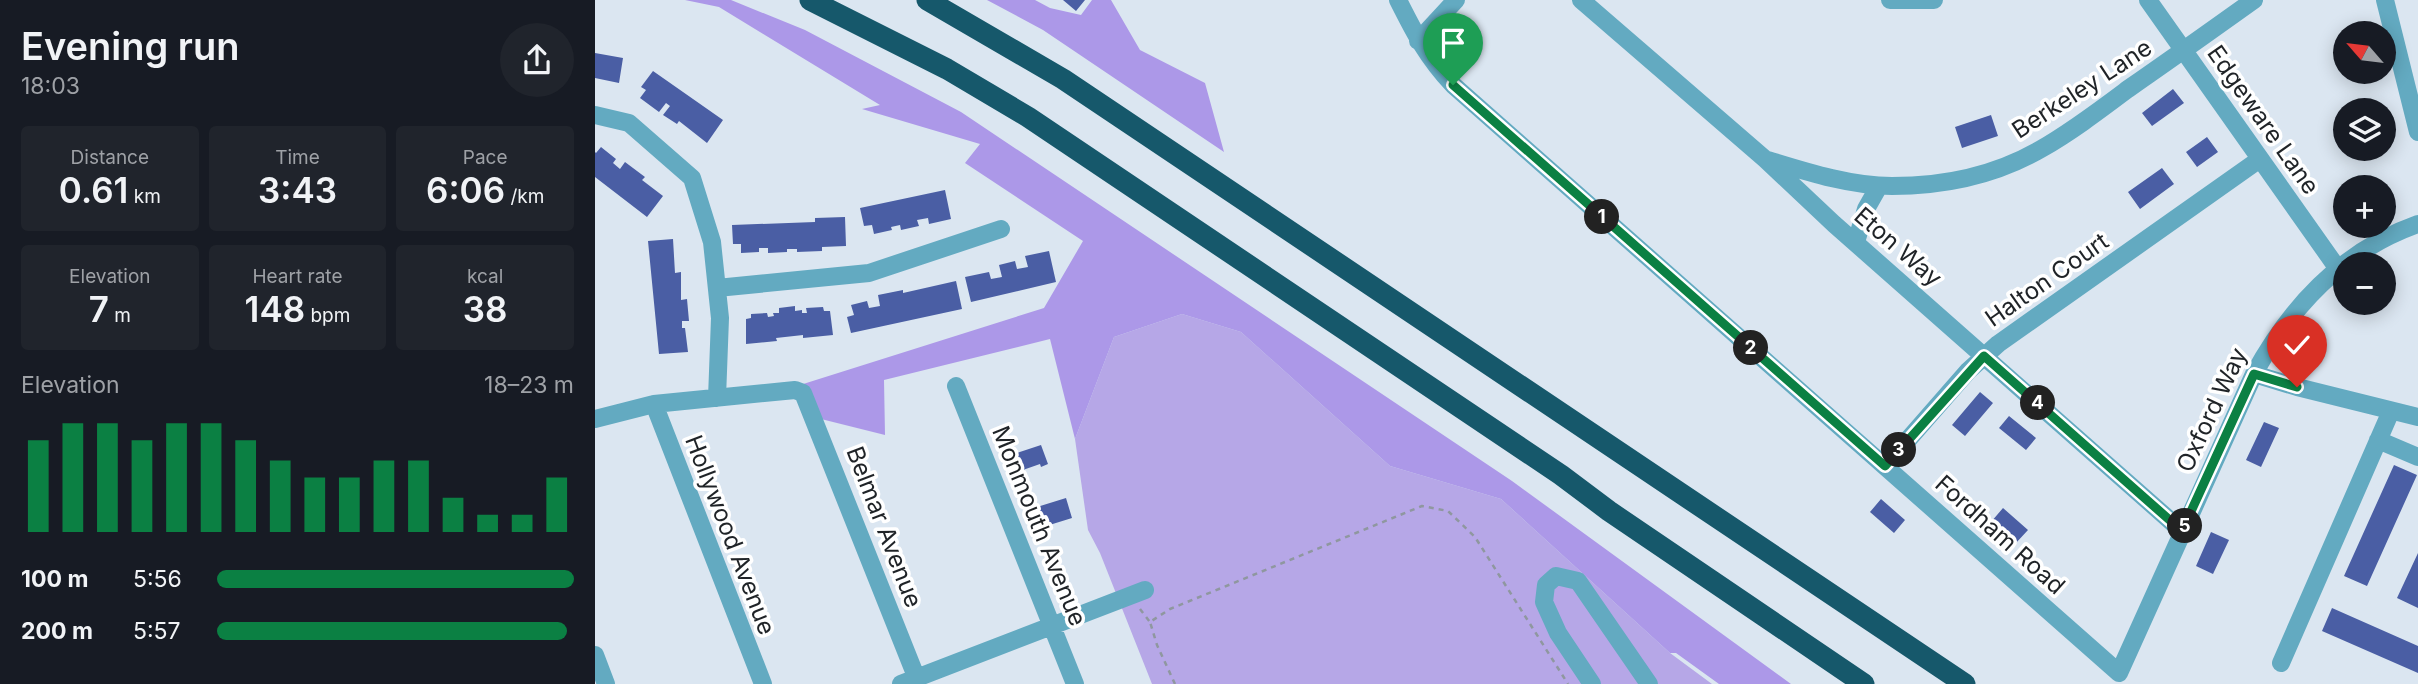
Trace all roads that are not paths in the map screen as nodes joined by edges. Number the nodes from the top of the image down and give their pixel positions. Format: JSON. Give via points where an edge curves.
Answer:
{"nodes":[{"id":1,"x":810,"y":0,"type":"edge"},
{"id":2,"x":927,"y":0,"type":"edge"},
{"id":3,"x":1398,"y":0,"type":"edge"},
{"id":4,"x":1456,"y":0,"type":"edge"},
{"id":5,"x":1581,"y":0,"type":"edge"},
{"id":6,"x":1890,"y":0,"type":"edge"},
{"id":7,"x":1934,"y":0,"type":"edge"},
{"id":8,"x":2148,"y":0,"type":"edge"},
{"id":9,"x":2254,"y":0,"type":"edge"},
{"id":10,"x":2385,"y":0,"type":"edge"},
{"id":11,"x":1418,"y":41,"type":"junction"},
{"id":12,"x":2184,"y":50,"type":"junction"},
{"id":13,"x":595,"y":115,"type":"edge"},
{"id":14,"x":2418,"y":132,"type":"edge"},
{"id":15,"x":1765,"y":159,"type":"junction"},
{"id":16,"x":2260,"y":159,"type":"junction"},
{"id":17,"x":1879,"y":186,"type":"junction"},
{"id":18,"x":2418,"y":224,"type":"edge"},
{"id":19,"x":1001,"y":229,"type":"dead end"},
{"id":20,"x":1856,"y":242,"type":"junction"},
{"id":21,"x":2365,"y":252,"type":"edge"},
{"id":22,"x":2333,"y":262,"type":"edge"},
{"id":23,"x":2333,"y":273,"type":"edge"},
{"id":24,"x":717,"y":288,"type":"junction"},
{"id":25,"x":1984,"y":356,"type":"junction"},
{"id":26,"x":2254,"y":374,"type":"junction"},
{"id":27,"x":956,"y":386,"type":"dead end"},
{"id":28,"x":717,"y":398,"type":"junction"},
{"id":29,"x":654,"y":404,"type":"junction"},
{"id":30,"x":2391,"y":411,"type":"junction"},
{"id":31,"x":2418,"y":417,"type":"edge"},
{"id":32,"x":595,"y":419,"type":"edge"},
{"id":33,"x":2378,"y":440,"type":"junction"},
{"id":34,"x":2418,"y":457,"type":"edge"},
{"id":35,"x":1885,"y":466,"type":"junction"},
{"id":36,"x":2182,"y":531,"type":"junction"},
{"id":37,"x":1145,"y":590,"type":"dead end"},
{"id":38,"x":1052,"y":625,"type":"junction"},
{"id":39,"x":595,"y":655,"type":"edge"},
{"id":40,"x":2281,"y":663,"type":"dead end"},
{"id":41,"x":2120,"y":678,"type":"edge"},
{"id":42,"x":912,"y":682,"type":"edge"},
{"id":43,"x":606,"y":684,"type":"edge"},
{"id":44,"x":763,"y":684,"type":"edge"},
{"id":45,"x":1075,"y":684,"type":"edge"},
{"id":46,"x":1592,"y":684,"type":"edge"},
{"id":47,"x":1649,"y":684,"type":"edge"},
{"id":48,"x":1864,"y":684,"type":"edge"},
{"id":49,"x":1965,"y":684,"type":"edge"}],
"edges":[{"from":1,"to":48,"type":"highway","via":[[947,69],[1028,117]]},
{"from":2,"to":49,"type":"highway","via":[[1063,79]]},
{"from":3,"to":11,"type":"street","name":"Fordham Road"},
{"from":4,"to":11,"type":"street"},
{"from":5,"to":15,"type":"street","name":"Eton Way"},
{"from":6,"to":7,"type":"street"},
{"from":8,"to":12,"type":"street","name":"Edgeware Lane"},
{"from":9,"to":12,"type":"street","name":"Berkeley Lane"},
{"from":10,"to":14,"type":"street"},
{"from":11,"to":35,"type":"street","name":"Fordham Road","via":[[1453,85]]},
{"from":12,"to":16,"type":"street","name":"Edgeware Lane"},
{"from":12,"to":17,"type":"street","name":"Berkeley Lane","via":[[2058,139],[2022,159],[1957,180]]},
{"from":13,"to":24,"type":"street","via":[[629,123],[692,178],[712,242]]},
{"from":15,"to":17,"type":"street","name":"Berkeley Lane"},
{"from":15,"to":20,"type":"street","name":"Eton Way"},
{"from":16,"to":22,"type":"street","name":"Edgeware Lane"},
{"from":16,"to":25,"type":"street","name":"Halton Court"},
{"from":17,"to":20,"type":"street"},
{"from":18,"to":21,"type":"street","name":"Oxford Way"},
{"from":19,"to":24,"type":"street","via":[[869,273]]},
{"from":20,"to":25,"type":"street","name":"Eton Way"},
{"from":23,"to":26,"type":"street","name":"Oxford Way","via":[[2293,312]]},
{"from":24,"to":28,"type":"street"},
{"from":25,"to":35,"type":"street","name":"Halton Court"},
{"from":25,"to":36,"type":"street","name":"Eton Way"},
{"from":26,"to":30,"type":"street"},
{"from":26,"to":36,"type":"street","name":"Oxford Way"},
{"from":27,"to":38,"type":"street","name":"Monmouth Avenue"},
{"from":28,"to":29,"type":"street"},
{"from":28,"to":42,"type":"street","name":"Belmar Avenue","via":[[800,391],[808,401]]},
{"from":29,"to":32,"type":"street"},
{"from":29,"to":44,"type":"street","name":"Hollywood Avenue"},
{"from":30,"to":31,"type":"street"},
{"from":30,"to":33,"type":"street"},
{"from":33,"to":34,"type":"street"},
{"from":33,"to":40,"type":"street"},
{"from":35,"to":41,"type":"street","name":"Fordham Road"},
{"from":36,"to":41,"type":"street","name":"Oxford Way"},
{"from":37,"to":38,"type":"street"},
{"from":38,"to":42,"type":"street"},
{"from":38,"to":45,"type":"street","name":"Monmouth Avenue"},
{"from":39,"to":43,"type":"street"},
{"from":46,"to":47,"type":"street","via":[[1558,633],[1544,602],[1546,585],[1556,576],[1578,581]]}]}
